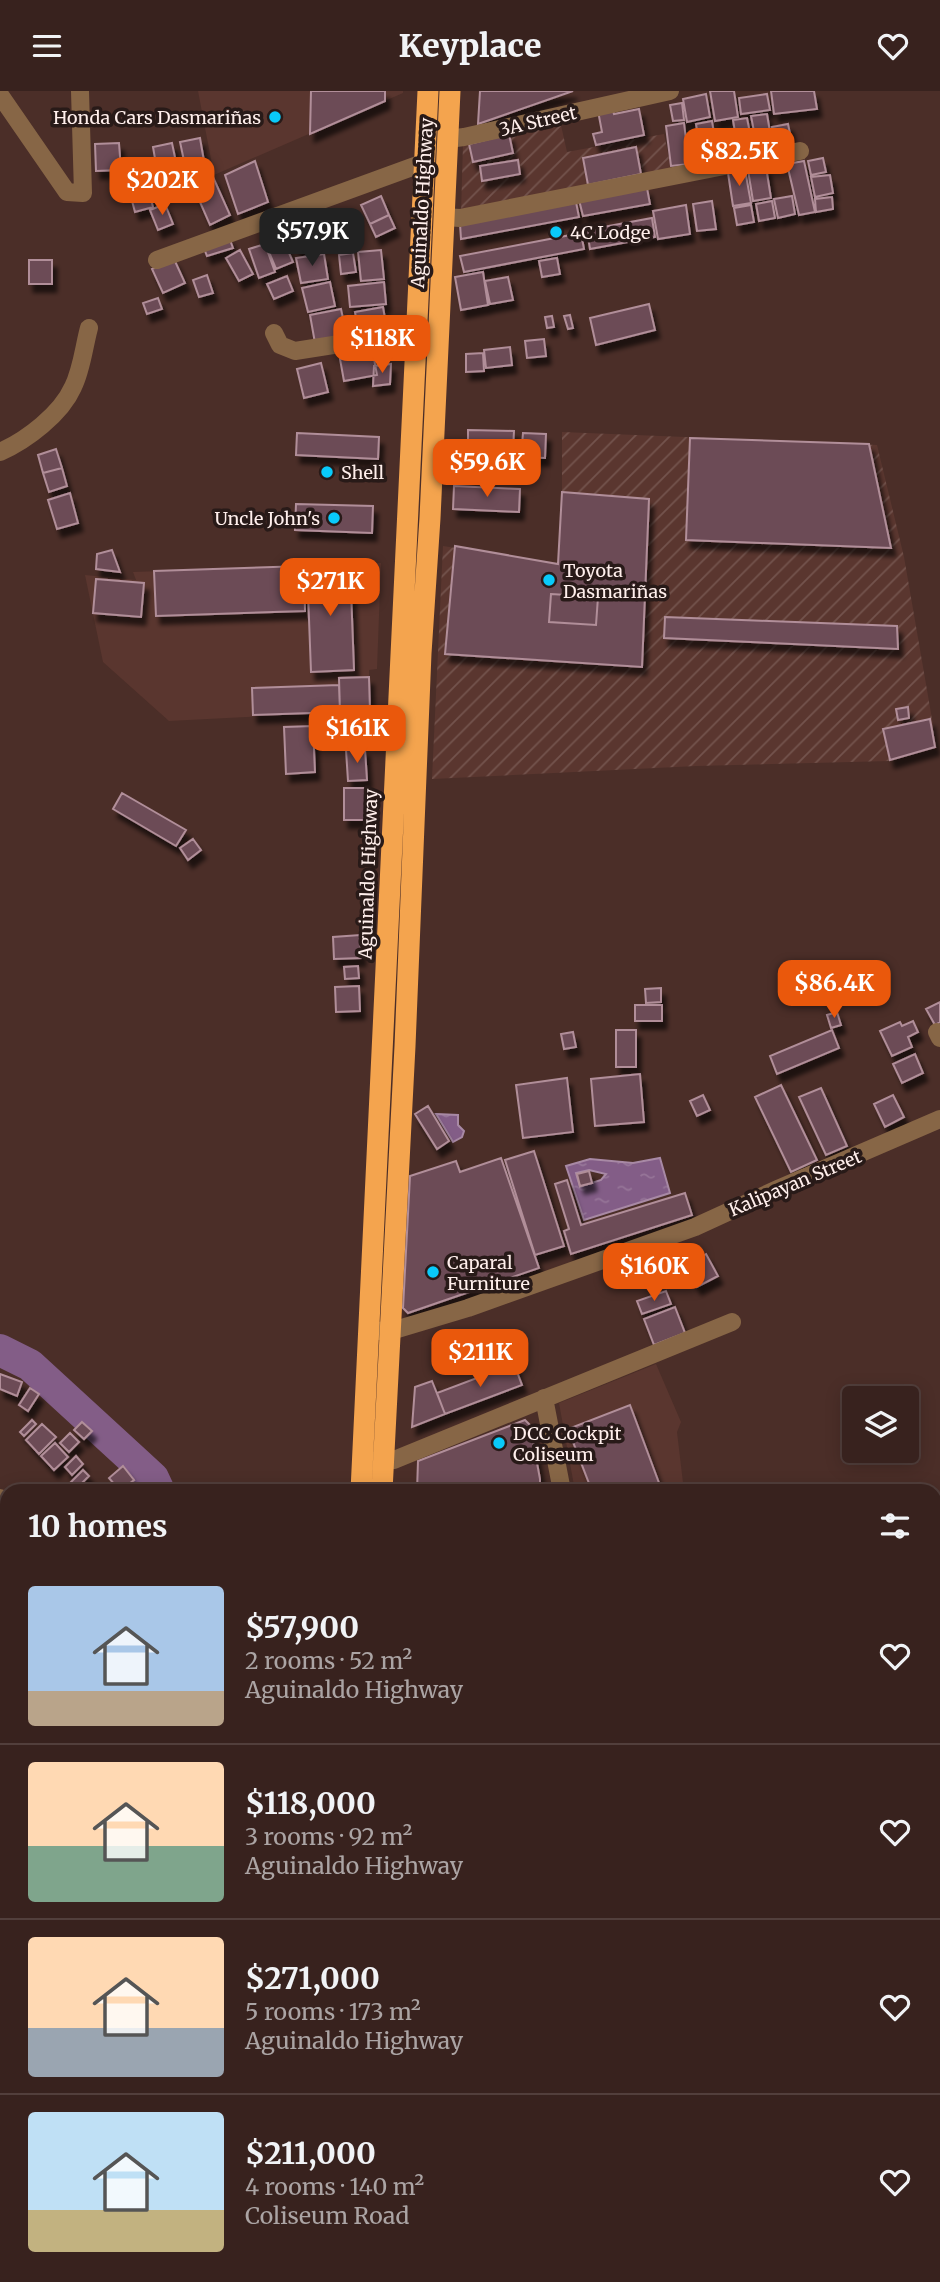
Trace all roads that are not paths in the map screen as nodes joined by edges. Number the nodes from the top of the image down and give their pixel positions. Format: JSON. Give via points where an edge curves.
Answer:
{"nodes":[{"id":1,"x":80,"y":91,"type":"edge"},
{"id":2,"x":428,"y":91,"type":"edge"},
{"id":3,"x":450,"y":91,"type":"edge"},
{"id":4,"x":670,"y":91,"type":"edge"},
{"id":5,"x":0,"y":96,"type":"edge"},
{"id":6,"x":448,"y":139,"type":"junction"},
{"id":7,"x":800,"y":151,"type":"dead end"},
{"id":8,"x":423,"y":163,"type":"junction"},
{"id":9,"x":444,"y":217,"type":"junction"},
{"id":10,"x":157,"y":260,"type":"dead end"},
{"id":11,"x":89,"y":328,"type":"dead end"},
{"id":12,"x":416,"y":332,"type":"junction"},
{"id":13,"x":274,"y":333,"type":"dead end"},
{"id":14,"x":0,"y":452,"type":"edge"},
{"id":15,"x":940,"y":1119,"type":"edge"},
{"id":16,"x":732,"y":1322,"type":"dead end"},
{"id":17,"x":380,"y":1330,"type":"junction"},
{"id":18,"x":544,"y":1398,"type":"junction"},
{"id":19,"x":360,"y":1461,"type":"junction"},
{"id":20,"x":383,"y":1461,"type":"junction"},
{"id":21,"x":360,"y":1484,"type":"edge"},
{"id":22,"x":382,"y":1484,"type":"edge"},
{"id":23,"x":561,"y":1484,"type":"edge"}],
"edges":[{"from":1,"to":5,"type":"street","via":[[83,193],[66,192]]},
{"from":2,"to":8,"type":"highway","name":"Aguinaldo Highway"},
{"from":3,"to":6,"type":"highway","name":"Aguinaldo Highway"},
{"from":4,"to":6,"type":"street","name":"3A Street"},
{"from":6,"to":9,"type":"highway","name":"Aguinaldo Highway"},
{"from":7,"to":9,"type":"street","via":[[460,218]]},
{"from":8,"to":10,"type":"street"},
{"from":8,"to":12,"type":"highway","name":"Aguinaldo Highway"},
{"from":9,"to":17,"type":"highway","name":"Aguinaldo Highway","via":[[408,979]]},
{"from":11,"to":14,"type":"street","via":[[73,387],[45,424]]},
{"from":12,"to":13,"type":"street","via":[[295,351],[281,345]]},
{"from":12,"to":17,"type":"highway","name":"Aguinaldo Highway"},
{"from":15,"to":17,"type":"street","name":"Kalipayan Street","via":[[695,1227],[468,1308]]},
{"from":16,"to":18,"type":"street"},
{"from":17,"to":19,"type":"highway","name":"Aguinaldo Highway"},
{"from":17,"to":20,"type":"highway","name":"Aguinaldo Highway"},
{"from":18,"to":20,"type":"street"},
{"from":18,"to":23,"type":"street"},
{"from":19,"to":20,"type":"street"},
{"from":19,"to":21,"type":"highway","name":"Aguinaldo Highway"},
{"from":20,"to":22,"type":"highway","name":"Aguinaldo Highway"}]}
